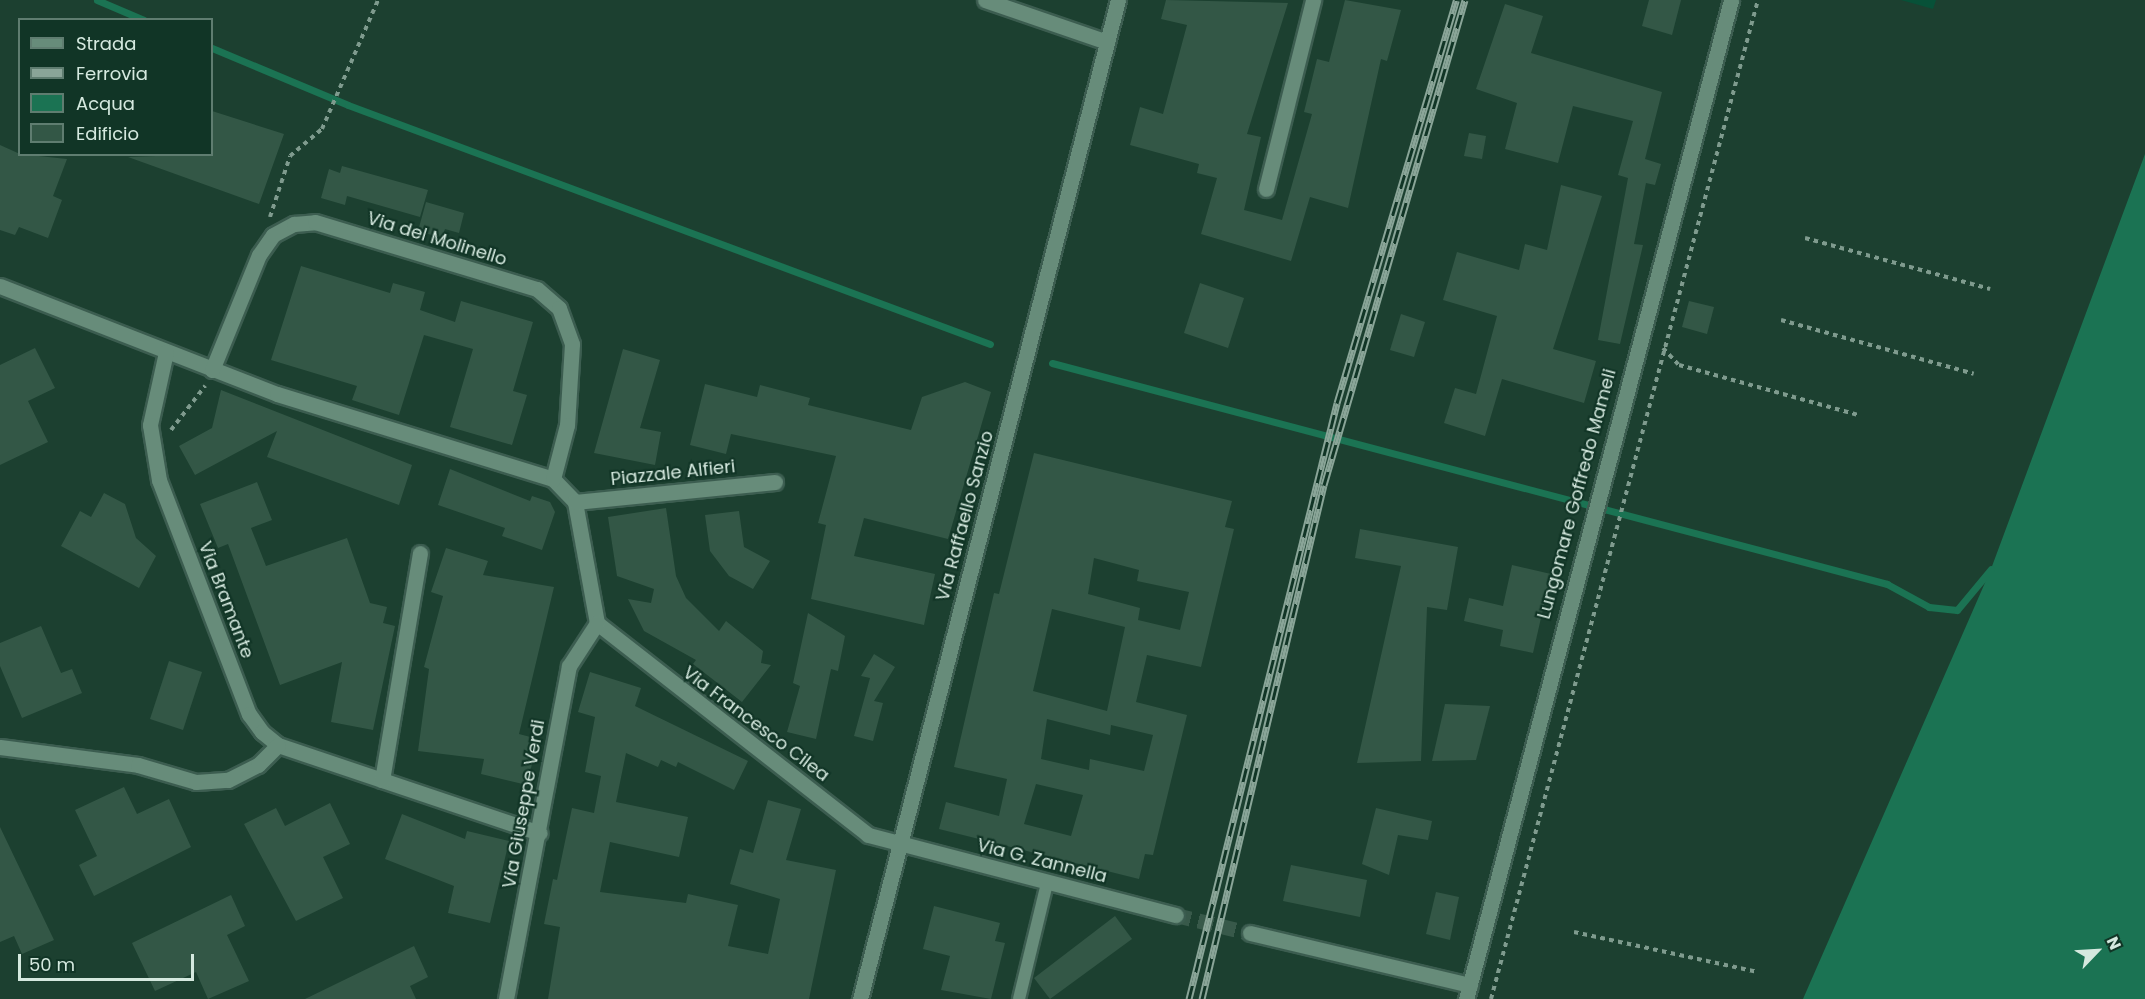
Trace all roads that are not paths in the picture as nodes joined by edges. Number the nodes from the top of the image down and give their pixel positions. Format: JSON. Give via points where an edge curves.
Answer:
{"nodes":[{"id":1,"x":985,"y":0,"type":"edge"},
{"id":2,"x":1118,"y":0,"type":"edge"},
{"id":3,"x":1313,"y":0,"type":"edge"},
{"id":4,"x":1731,"y":0,"type":"edge"},
{"id":5,"x":1107,"y":42,"type":"junction"},
{"id":6,"x":1266,"y":189,"type":"dead end"},
{"id":7,"x":0,"y":286,"type":"edge"},
{"id":8,"x":166,"y":352,"type":"junction"},
{"id":9,"x":212,"y":370,"type":"junction"},
{"id":10,"x":553,"y":479,"type":"junction"},
{"id":11,"x":775,"y":482,"type":"dead end"},
{"id":12,"x":575,"y":502,"type":"junction"},
{"id":13,"x":420,"y":553,"type":"dead end"},
{"id":14,"x":597,"y":623,"type":"junction"},
{"id":15,"x":279,"y":745,"type":"junction"},
{"id":16,"x":0,"y":747,"type":"edge"},
{"id":17,"x":382,"y":780,"type":"junction"},
{"id":18,"x":540,"y":833,"type":"junction"},
{"id":19,"x":899,"y":845,"type":"junction"},
{"id":20,"x":1047,"y":883,"type":"junction"},
{"id":21,"x":1176,"y":915,"type":"tunnel mouth"},
{"id":22,"x":1250,"y":933,"type":"tunnel mouth"},
{"id":23,"x":1468,"y":992,"type":"edge"},
{"id":24,"x":506,"y":999,"type":"edge"},
{"id":25,"x":860,"y":999,"type":"edge"},
{"id":26,"x":1019,"y":999,"type":"edge"}],
"edges":[{"from":1,"to":5,"type":"street"},
{"from":2,"to":5,"type":"street","name":"Via Raffaello Sanzio"},
{"from":3,"to":6,"type":"street"},
{"from":4,"to":23,"type":"street","name":"Lungomare Goffredo Mameli","via":[[1581,553]]},
{"from":5,"to":19,"type":"street","name":"Via Raffaello Sanzio"},
{"from":7,"to":8,"type":"street"},
{"from":8,"to":9,"type":"street"},
{"from":8,"to":15,"type":"street","name":"Via Bramante","via":[[150,425],[159,480],[249,714]]},
{"from":9,"to":10,"type":"street"},
{"from":9,"to":10,"type":"street","name":"Via del Molinello","via":[[259,255],[273,235],[315,222],[537,289],[559,308],[572,344],[567,425]]},
{"from":10,"to":12,"type":"street"},
{"from":11,"to":12,"type":"street","name":"Piazzale Alfieri"},
{"from":12,"to":14,"type":"street"},
{"from":13,"to":17,"type":"street"},
{"from":14,"to":18,"type":"street","name":"Via Giuseppe Verdi","via":[[569,666]]},
{"from":14,"to":19,"type":"street","name":"Via Francesco Cilea","via":[[868,835]]},
{"from":15,"to":16,"type":"street","via":[[258,765],[228,780],[196,782],[138,765]]},
{"from":15,"to":17,"type":"street","name":"Via Bramante"},
{"from":17,"to":18,"type":"street","name":"Via Bramante"},
{"from":18,"to":24,"type":"street","name":"Via Giuseppe Verdi"},
{"from":19,"to":20,"type":"street","name":"Via G. Zannella"},
{"from":19,"to":25,"type":"street","name":"Via Raffaello Sanzio"},
{"from":20,"to":21,"type":"street","name":"Via G. Zannella"},
{"from":20,"to":26,"type":"lane"},
{"from":22,"to":23,"type":"street"}]}
